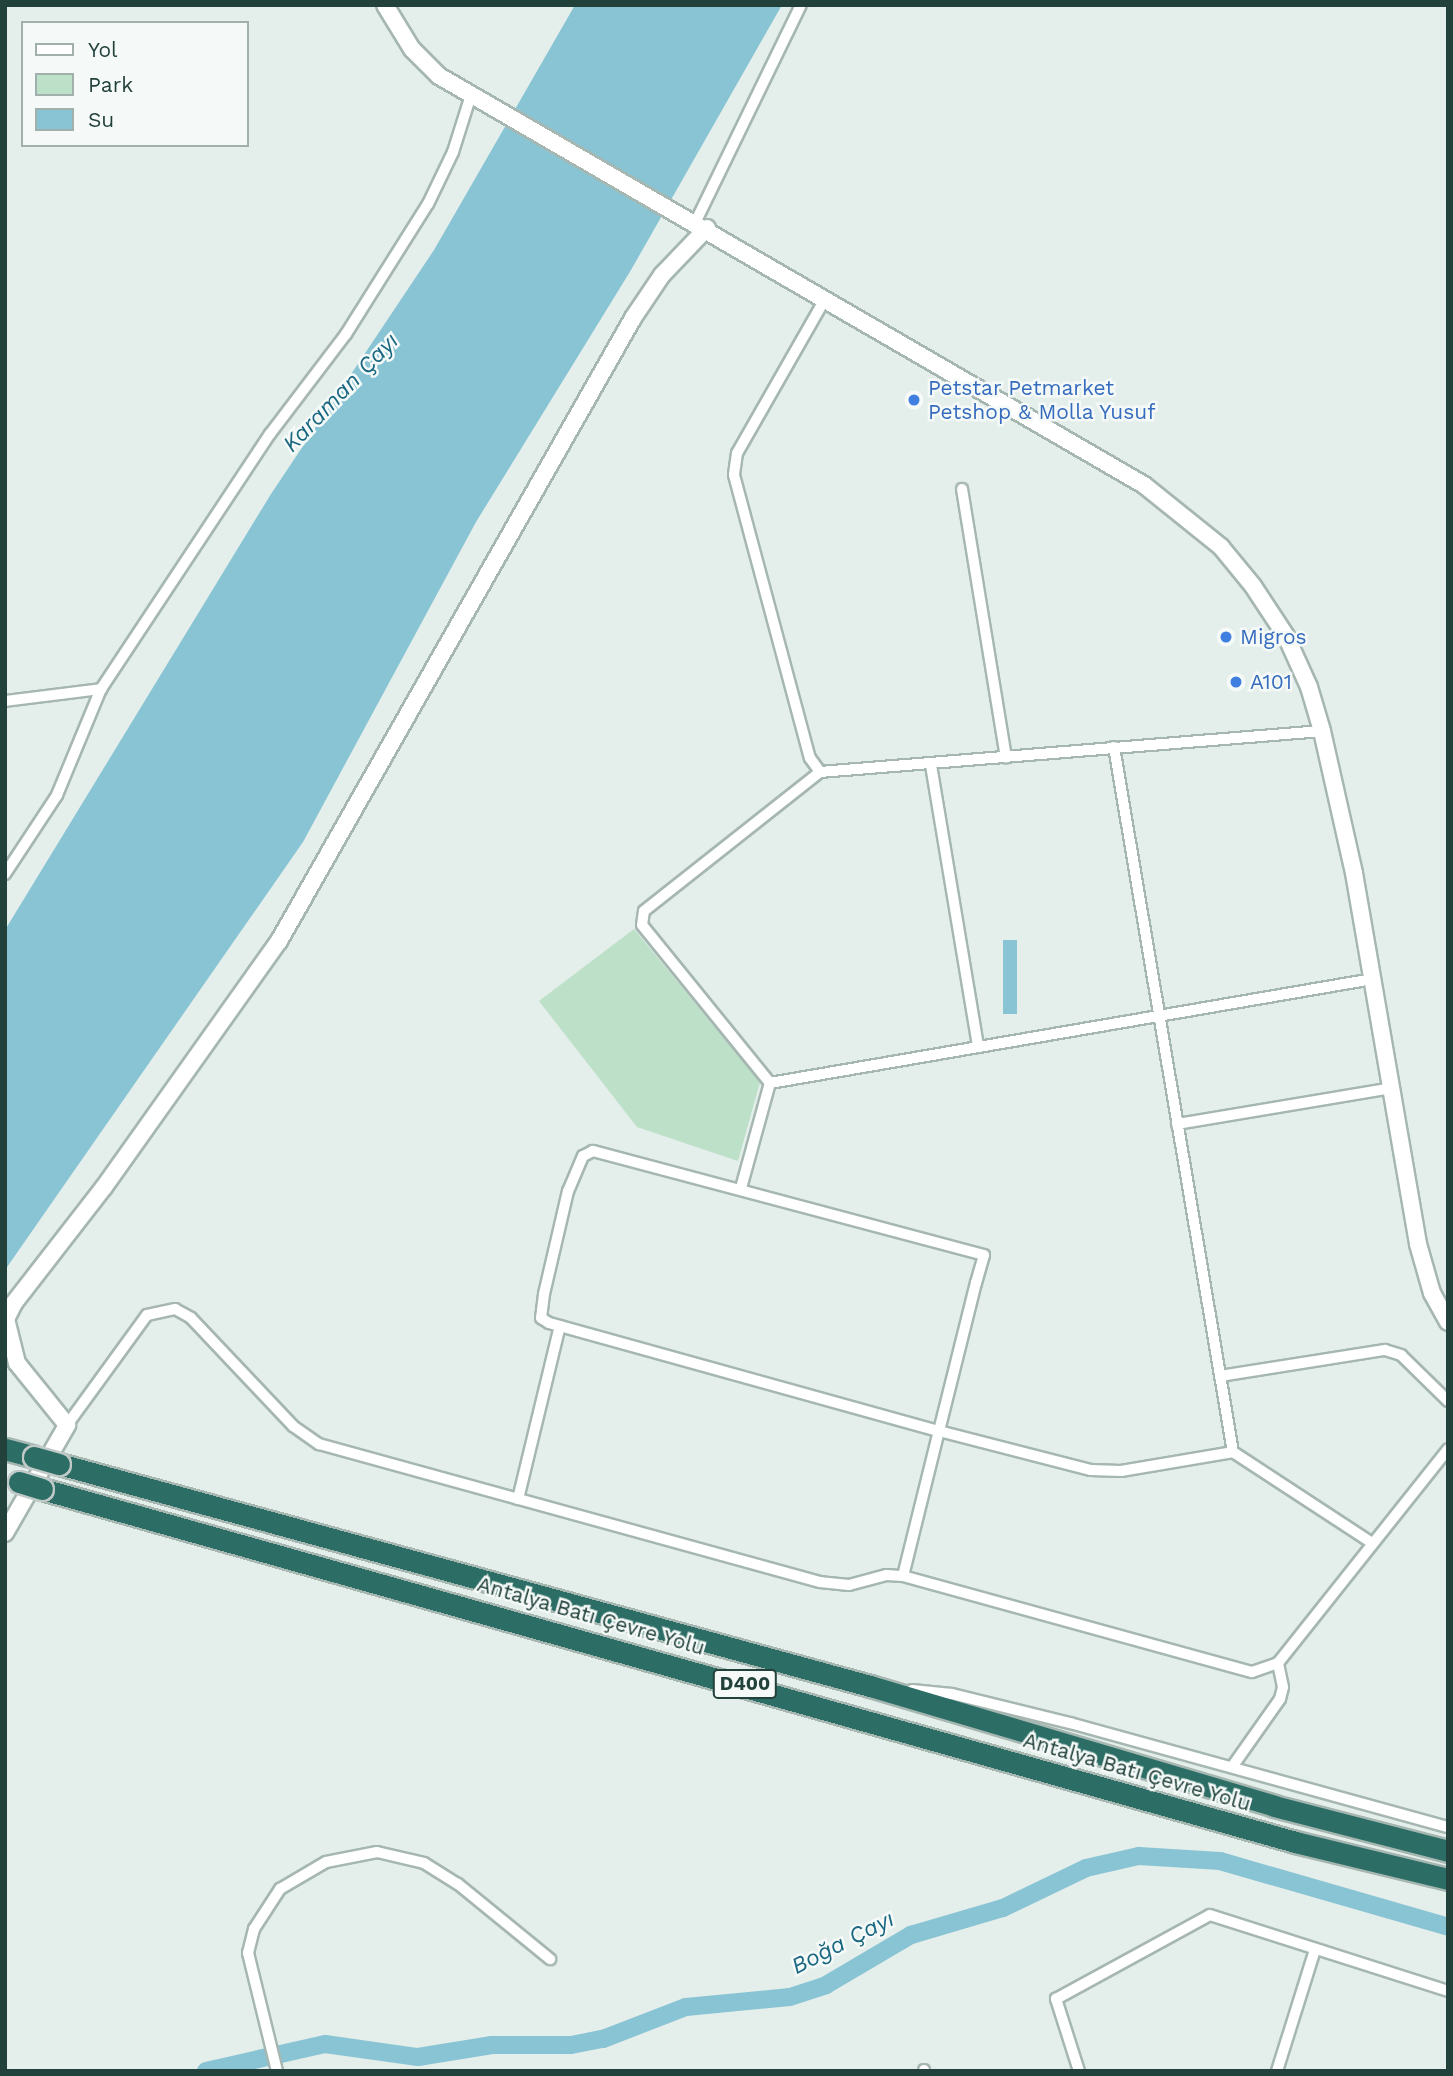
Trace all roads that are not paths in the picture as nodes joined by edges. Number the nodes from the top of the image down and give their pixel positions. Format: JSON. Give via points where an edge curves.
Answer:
{"nodes":[{"id":1,"x":385,"y":5,"type":"edge"},
{"id":2,"x":801,"y":5,"type":"edge"},
{"id":3,"x":471,"y":95,"type":"junction"},
{"id":4,"x":697,"y":222,"type":"junction"},
{"id":5,"x":825,"y":299,"type":"junction"},
{"id":6,"x":962,"y":489,"type":"dead end"},
{"id":7,"x":100,"y":689,"type":"junction"},
{"id":8,"x":5,"y":701,"type":"edge"},
{"id":9,"x":1322,"y":731,"type":"junction"},
{"id":10,"x":1114,"y":747,"type":"junction"},
{"id":11,"x":1006,"y":757,"type":"junction"},
{"id":12,"x":931,"y":765,"type":"junction"},
{"id":13,"x":820,"y":772,"type":"junction"},
{"id":14,"x":5,"y":874,"type":"edge"},
{"id":15,"x":1373,"y":979,"type":"junction"},
{"id":16,"x":1159,"y":1016,"type":"junction"},
{"id":17,"x":978,"y":1047,"type":"junction"},
{"id":18,"x":770,"y":1083,"type":"junction"},
{"id":19,"x":1391,"y":1088,"type":"junction"},
{"id":20,"x":1177,"y":1124,"type":"junction"},
{"id":21,"x":741,"y":1188,"type":"junction"},
{"id":22,"x":1448,"y":1322,"type":"edge"},
{"id":23,"x":560,"y":1326,"type":"junction"},
{"id":24,"x":1220,"y":1376,"type":"junction"},
{"id":25,"x":1448,"y":1401,"type":"edge"},
{"id":26,"x":66,"y":1426,"type":"junction"},
{"id":27,"x":939,"y":1431,"type":"junction"},
{"id":28,"x":5,"y":1449,"type":"edge"},
{"id":29,"x":1448,"y":1449,"type":"edge"},
{"id":30,"x":1233,"y":1452,"type":"junction"},
{"id":31,"x":12,"y":1480,"type":"edge"},
{"id":32,"x":518,"y":1499,"type":"junction"},
{"id":33,"x":5,"y":1533,"type":"edge"},
{"id":34,"x":1372,"y":1543,"type":"junction"},
{"id":35,"x":904,"y":1576,"type":"junction"},
{"id":36,"x":1278,"y":1663,"type":"junction"},
{"id":37,"x":870,"y":1686,"type":"junction"},
{"id":38,"x":1232,"y":1767,"type":"junction"},
{"id":39,"x":1448,"y":1827,"type":"edge"},
{"id":40,"x":1448,"y":1851,"type":"edge"},
{"id":41,"x":1448,"y":1879,"type":"edge"},
{"id":42,"x":1315,"y":1950,"type":"junction"},
{"id":43,"x":551,"y":1959,"type":"dead end"},
{"id":44,"x":1448,"y":1991,"type":"edge"},
{"id":45,"x":277,"y":2071,"type":"edge"},
{"id":46,"x":1079,"y":2071,"type":"edge"},
{"id":47,"x":1277,"y":2071,"type":"edge"}],
"edges":[{"from":1,"to":3,"type":"street","via":[[425,63]]},
{"from":2,"to":4,"type":"street"},
{"from":3,"to":4,"type":"street"},
{"from":3,"to":7,"type":"street","via":[[453,152],[428,204],[346,334],[270,434]]},
{"from":4,"to":5,"type":"street"},
{"from":4,"to":26,"type":"street","via":[[634,318],[286,930],[104,1187],[14,1303],[6,1319],[17,1363]]},
{"from":5,"to":9,"type":"street","via":[[1144,485],[1196,525],[1221,547],[1286,636],[1310,687]]},
{"from":5,"to":13,"type":"street","via":[[737,453],[734,475],[810,758]]},
{"from":6,"to":11,"type":"street"},
{"from":7,"to":8,"type":"street"},
{"from":7,"to":14,"type":"street","via":[[57,795]]},
{"from":9,"to":10,"type":"street"},
{"from":9,"to":15,"type":"street"},
{"from":10,"to":11,"type":"street"},
{"from":10,"to":16,"type":"street"},
{"from":11,"to":12,"type":"street"},
{"from":12,"to":13,"type":"street"},
{"from":12,"to":17,"type":"street"},
{"from":13,"to":18,"type":"street","via":[[645,911],[642,925]]},
{"from":15,"to":16,"type":"street"},
{"from":15,"to":19,"type":"street"},
{"from":16,"to":17,"type":"street"},
{"from":16,"to":20,"type":"street"},
{"from":17,"to":18,"type":"street"},
{"from":18,"to":21,"type":"street"},
{"from":19,"to":20,"type":"street"},
{"from":19,"to":22,"type":"street","via":[[1418,1244],[1432,1293]]},
{"from":20,"to":24,"type":"street"},
{"from":21,"to":23,"type":"street","via":[[593,1151],[583,1156],[568,1191],[544,1294],[541,1318]]},
{"from":21,"to":27,"type":"street","via":[[984,1255]]},
{"from":23,"to":27,"type":"street"},
{"from":23,"to":32,"type":"street"},
{"from":24,"to":25,"type":"street","via":[[1385,1350],[1401,1355]]},
{"from":24,"to":30,"type":"street"},
{"from":26,"to":32,"type":"street","via":[[147,1315],[175,1309],[191,1318],[293,1426],[319,1444]]},
{"from":26,"to":33,"type":"street"},
{"from":27,"to":30,"type":"street","via":[[1091,1470],[1121,1471]]},
{"from":27,"to":35,"type":"street"},
{"from":28,"to":37,"type":"highway","bridge":true},
{"from":29,"to":34,"type":"street"},
{"from":30,"to":34,"type":"street"},
{"from":31,"to":41,"type":"highway","name":"Antalya Batı Çevre Yolu","number":"D400","bridge":true,"via":[[1295,1842]]},
{"from":32,"to":35,"type":"street","via":[[820,1582],[849,1585],[887,1575]]},
{"from":34,"to":36,"type":"street"},
{"from":35,"to":36,"type":"street","via":[[1240,1671],[1261,1671]]},
{"from":36,"to":38,"type":"street","via":[[1283,1687],[1279,1699]]},
{"from":37,"to":38,"type":"street","via":[[952,1694]]},
{"from":37,"to":40,"type":"highway","via":[[1091,1755]]},
{"from":38,"to":39,"type":"street"},
{"from":42,"to":44,"type":"street"},
{"from":42,"to":46,"type":"street","via":[[1210,1915],[1056,1999]]},
{"from":42,"to":47,"type":"street"},
{"from":43,"to":45,"type":"street","via":[[458,1884],[424,1863],[377,1852],[351,1854],[303,1872],[280,1889],[254,1928],[248,1953],[250,1976]]}]}
